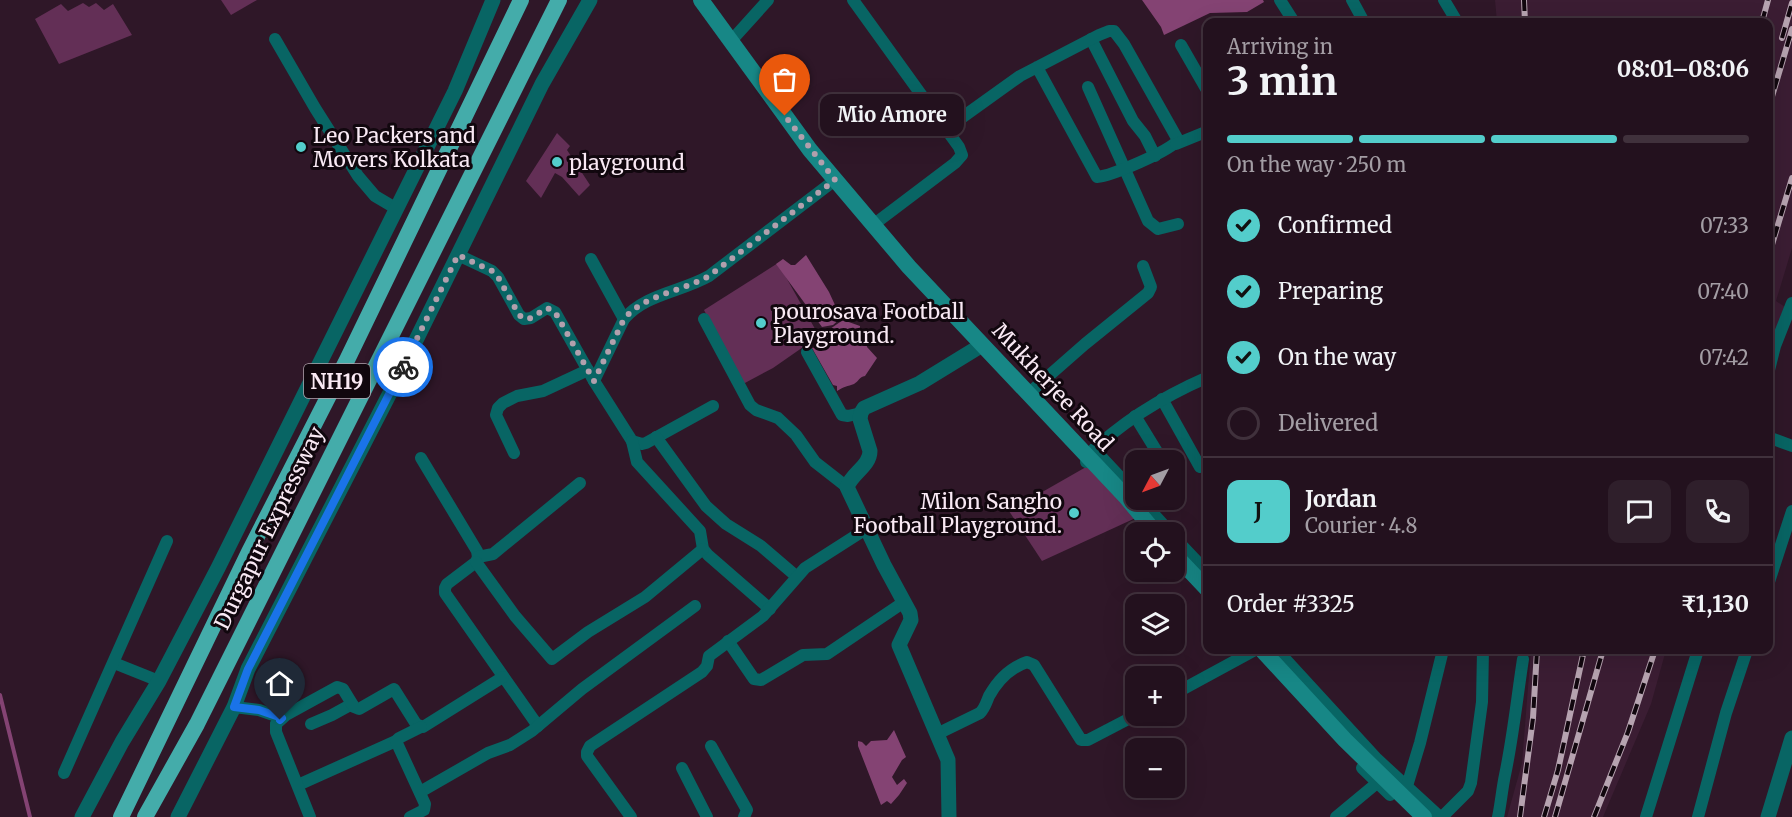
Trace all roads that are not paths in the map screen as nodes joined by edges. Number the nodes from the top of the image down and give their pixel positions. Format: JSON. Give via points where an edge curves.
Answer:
{"nodes":[{"id":1,"x":493,"y":0,"type":"edge"},
{"id":2,"x":521,"y":0,"type":"edge"},
{"id":3,"x":559,"y":0,"type":"edge"},
{"id":4,"x":590,"y":0,"type":"edge"},
{"id":5,"x":701,"y":0,"type":"edge"},
{"id":6,"x":768,"y":0,"type":"edge"},
{"id":7,"x":853,"y":0,"type":"edge"},
{"id":8,"x":1280,"y":0,"type":"edge"},
{"id":9,"x":1352,"y":0,"type":"edge"},
{"id":10,"x":1444,"y":0,"type":"edge"},
{"id":11,"x":1291,"y":18,"type":"edge"},
{"id":12,"x":1362,"y":18,"type":"edge"},
{"id":13,"x":1456,"y":18,"type":"edge"},
{"id":14,"x":275,"y":39,"type":"dead end"},
{"id":15,"x":1091,"y":39,"type":"junction"},
{"id":16,"x":731,"y":41,"type":"junction"},
{"id":17,"x":1181,"y":45,"type":"dead end"},
{"id":18,"x":1038,"y":67,"type":"junction"},
{"id":19,"x":1203,"y":83,"type":"edge"},
{"id":20,"x":1088,"y":87,"type":"dead end"},
{"id":21,"x":946,"y":129,"type":"junction"},
{"id":22,"x":1203,"y":133,"type":"edge"},
{"id":23,"x":1176,"y":144,"type":"junction"},
{"id":24,"x":1155,"y":156,"type":"junction"},
{"id":25,"x":1123,"y":168,"type":"junction"},
{"id":26,"x":835,"y":180,"type":"junction"},
{"id":27,"x":397,"y":209,"type":"junction"},
{"id":28,"x":1178,"y":224,"type":"dead end"},
{"id":29,"x":873,"y":225,"type":"junction"},
{"id":30,"x":458,"y":255,"type":"junction"},
{"id":31,"x":591,"y":259,"type":"dead end"},
{"id":32,"x":1143,"y":267,"type":"dead end"},
{"id":33,"x":1792,"y":303,"type":"edge"},
{"id":34,"x":624,"y":319,"type":"junction"},
{"id":35,"x":704,"y":319,"type":"dead end"},
{"id":36,"x":982,"y":345,"type":"junction"},
{"id":37,"x":807,"y":352,"type":"dead end"},
{"id":38,"x":1773,"y":354,"type":"edge"},
{"id":39,"x":591,"y":375,"type":"junction"},
{"id":40,"x":1203,"y":379,"type":"edge"},
{"id":41,"x":1028,"y":394,"type":"junction"},
{"id":42,"x":1162,"y":399,"type":"junction"},
{"id":43,"x":713,"y":406,"type":"dead end"},
{"id":44,"x":861,"y":413,"type":"junction"},
{"id":45,"x":1135,"y":416,"type":"junction"},
{"id":46,"x":656,"y":437,"type":"junction"},
{"id":47,"x":1773,"y":439,"type":"edge"},
{"id":48,"x":632,"y":441,"type":"junction"},
{"id":49,"x":1792,"y":446,"type":"edge"},
{"id":50,"x":1156,"y":450,"type":"edge"},
{"id":51,"x":514,"y":453,"type":"dead end"},
{"id":52,"x":1090,"y":453,"type":"junction"},
{"id":53,"x":421,"y":458,"type":"dead end"},
{"id":54,"x":1200,"y":467,"type":"dead end"},
{"id":55,"x":580,"y":483,"type":"dead end"},
{"id":56,"x":847,"y":487,"type":"junction"},
{"id":57,"x":1125,"y":488,"type":"edge"},
{"id":58,"x":1147,"y":510,"type":"edge"},
{"id":59,"x":1792,"y":511,"type":"edge"},
{"id":60,"x":1139,"y":522,"type":"edge"},
{"id":61,"x":1160,"y":522,"type":"edge"},
{"id":62,"x":867,"y":529,"type":"junction"},
{"id":63,"x":167,"y":542,"type":"dead end"},
{"id":64,"x":704,"y":549,"type":"junction"},
{"id":65,"x":1185,"y":549,"type":"edge"},
{"id":66,"x":477,"y":559,"type":"junction"},
{"id":67,"x":1185,"y":566,"type":"edge"},
{"id":68,"x":1203,"y":568,"type":"edge"},
{"id":69,"x":1773,"y":570,"type":"edge"},
{"id":70,"x":1185,"y":574,"type":"edge"},
{"id":71,"x":796,"y":576,"type":"junction"},
{"id":72,"x":1203,"y":585,"type":"edge"},
{"id":73,"x":1203,"y":594,"type":"edge"},
{"id":74,"x":904,"y":602,"type":"junction"},
{"id":75,"x":695,"y":606,"type":"dead end"},
{"id":76,"x":770,"y":609,"type":"junction"},
{"id":77,"x":728,"y":641,"type":"junction"},
{"id":78,"x":1248,"y":654,"type":"edge"},
{"id":79,"x":1259,"y":654,"type":"edge"},
{"id":80,"x":1266,"y":654,"type":"edge"},
{"id":81,"x":1281,"y":654,"type":"edge"},
{"id":82,"x":1442,"y":654,"type":"edge"},
{"id":83,"x":1483,"y":654,"type":"edge"},
{"id":84,"x":1697,"y":654,"type":"edge"},
{"id":85,"x":1746,"y":654,"type":"edge"},
{"id":86,"x":1523,"y":659,"type":"dead end"},
{"id":87,"x":114,"y":663,"type":"junction"},
{"id":88,"x":503,"y":677,"type":"junction"},
{"id":89,"x":159,"y":681,"type":"junction"},
{"id":90,"x":1185,"y":688,"type":"edge"},
{"id":91,"x":352,"y":704,"type":"junction"},
{"id":92,"x":234,"y":707,"type":"junction"},
{"id":93,"x":282,"y":718,"type":"junction"},
{"id":94,"x":1125,"y":721,"type":"edge"},
{"id":95,"x":311,"y":724,"type":"dead end"},
{"id":96,"x":538,"y":726,"type":"junction"},
{"id":97,"x":421,"y":727,"type":"junction"},
{"id":98,"x":937,"y":734,"type":"junction"},
{"id":99,"x":1792,"y":738,"type":"edge"},
{"id":100,"x":396,"y":741,"type":"junction"},
{"id":101,"x":711,"y":746,"type":"dead end"},
{"id":102,"x":682,"y":768,"type":"dead end"},
{"id":103,"x":64,"y":773,"type":"dead end"},
{"id":104,"x":1377,"y":783,"type":"junction"},
{"id":105,"x":298,"y":785,"type":"junction"},
{"id":106,"x":1407,"y":786,"type":"junction"},
{"id":107,"x":422,"y":798,"type":"junction"},
{"id":108,"x":82,"y":817,"type":"edge"},
{"id":109,"x":121,"y":817,"type":"edge"},
{"id":110,"x":146,"y":817,"type":"edge"},
{"id":111,"x":178,"y":817,"type":"edge"},
{"id":112,"x":310,"y":817,"type":"edge"},
{"id":113,"x":410,"y":817,"type":"edge"},
{"id":114,"x":433,"y":817,"type":"edge"},
{"id":115,"x":631,"y":817,"type":"edge"},
{"id":116,"x":707,"y":817,"type":"edge"},
{"id":117,"x":744,"y":817,"type":"edge"},
{"id":118,"x":949,"y":817,"type":"edge"},
{"id":119,"x":1336,"y":817,"type":"edge"},
{"id":120,"x":1413,"y":817,"type":"edge"},
{"id":121,"x":1424,"y":817,"type":"edge"},
{"id":122,"x":1441,"y":817,"type":"edge"},
{"id":123,"x":1498,"y":817,"type":"edge"},
{"id":124,"x":1646,"y":817,"type":"edge"},
{"id":125,"x":1698,"y":817,"type":"edge"},
{"id":126,"x":1768,"y":817,"type":"edge"}],
"edges":[{"from":1,"to":27,"type":"street","via":[[455,91]]},
{"from":2,"to":109,"type":"highway","name":"Durgapur Expressway","number":"NH19"},
{"from":3,"to":110,"type":"highway","name":"Durgapur Expressway","number":"NH19","via":[[197,724]]},
{"from":4,"to":30,"type":"street","via":[[542,84]]},
{"from":5,"to":16,"type":"main road","name":"Mukherjee Road"},
{"from":6,"to":16,"type":"street"},
{"from":7,"to":21,"type":"street"},
{"from":8,"to":11,"type":"street"},
{"from":9,"to":12,"type":"street"},
{"from":10,"to":13,"type":"street"},
{"from":14,"to":27,"type":"street","via":[[358,176],[375,196]]},
{"from":15,"to":18,"type":"street"},
{"from":15,"to":23,"type":"street","via":[[1109,31],[1120,36],[1177,136]]},
{"from":15,"to":24,"type":"street"},
{"from":16,"to":26,"type":"main road","name":"Mukherjee Road"},
{"from":17,"to":19,"type":"street"},
{"from":18,"to":21,"type":"street","via":[[1005,85]]},
{"from":18,"to":25,"type":"street","via":[[1094,174],[1101,177]]},
{"from":20,"to":25,"type":"street"},
{"from":21,"to":29,"type":"street","via":[[962,155]]},
{"from":22,"to":23,"type":"street"},
{"from":23,"to":24,"type":"street"},
{"from":24,"to":25,"type":"street"},
{"from":25,"to":28,"type":"street","via":[[1148,221],[1158,230]]},
{"from":26,"to":29,"type":"main road","name":"Mukherjee Road"},
{"from":26,"to":34,"type":"street","via":[[709,276],[643,303]]},
{"from":27,"to":89,"type":"street"},
{"from":29,"to":36,"type":"main road","name":"Mukherjee Road"},
{"from":30,"to":39,"type":"street","via":[[492,271],[524,319],[547,308],[555,312]]},
{"from":30,"to":92,"type":"street","via":[[248,669]]},
{"from":31,"to":34,"type":"street"},
{"from":32,"to":41,"type":"street","via":[[1151,287],[1148,293]]},
{"from":33,"to":38,"type":"street"},
{"from":34,"to":39,"type":"street"},
{"from":35,"to":56,"type":"street","via":[[750,405],[778,418],[815,462]]},
{"from":36,"to":41,"type":"main road","name":"Mukherjee Road"},
{"from":36,"to":44,"type":"street","via":[[935,375],[864,408]]},
{"from":37,"to":44,"type":"street","via":[[842,415]]},
{"from":39,"to":48,"type":"street"},
{"from":39,"to":51,"type":"street","via":[[517,396],[498,408],[496,415]]},
{"from":40,"to":42,"type":"street"},
{"from":41,"to":52,"type":"main road","name":"Mukherjee Road"},
{"from":42,"to":45,"type":"street"},
{"from":42,"to":54,"type":"street"},
{"from":43,"to":46,"type":"street"},
{"from":44,"to":56,"type":"street","via":[[870,456]]},
{"from":45,"to":50,"type":"street"},
{"from":45,"to":52,"type":"street"},
{"from":46,"to":48,"type":"street","via":[[642,444]]},
{"from":46,"to":71,"type":"street","via":[[706,506]]},
{"from":47,"to":49,"type":"street"},
{"from":48,"to":64,"type":"street","via":[[637,462],[700,531]]},
{"from":52,"to":57,"type":"main road","name":"Mukherjee Road"},
{"from":52,"to":60,"type":"street","via":[[1086,460],[1090,468]]},
{"from":53,"to":66,"type":"street","via":[[477,551]]},
{"from":55,"to":66,"type":"street","via":[[493,554]]},
{"from":56,"to":62,"type":"street"},
{"from":58,"to":61,"type":"street"},
{"from":59,"to":69,"type":"street"},
{"from":62,"to":71,"type":"street"},
{"from":62,"to":74,"type":"street"},
{"from":63,"to":87,"type":"street"},
{"from":64,"to":66,"type":"street","via":[[645,597],[552,659],[514,616]]},
{"from":64,"to":76,"type":"street"},
{"from":65,"to":68,"type":"street"},
{"from":66,"to":88,"type":"street","via":[[447,584],[445,593]]},
{"from":67,"to":72,"type":"main road"},
{"from":70,"to":73,"type":"street"},
{"from":71,"to":76,"type":"street"},
{"from":74,"to":77,"type":"street","via":[[826,654],[803,655],[761,680],[754,679]]},
{"from":74,"to":98,"type":"street","via":[[912,620],[901,639],[900,651]]},
{"from":75,"to":96,"type":"street"},
{"from":76,"to":77,"type":"street"},
{"from":77,"to":115,"type":"street","via":[[709,656],[702,672],[587,752]]},
{"from":78,"to":90,"type":"street"},
{"from":79,"to":104,"type":"street"},
{"from":80,"to":121,"type":"main road","via":[[1345,740]]},
{"from":81,"to":106,"type":"street"},
{"from":82,"to":106,"type":"street"},
{"from":83,"to":122,"type":"street","via":[[1482,702],[1471,783],[1468,791]]},
{"from":84,"to":124,"type":"street"},
{"from":85,"to":125,"type":"street"},
{"from":86,"to":123,"type":"street"},
{"from":87,"to":89,"type":"street"},
{"from":87,"to":103,"type":"street"},
{"from":88,"to":96,"type":"street"},
{"from":88,"to":97,"type":"street"},
{"from":89,"to":108,"type":"street"},
{"from":91,"to":93,"type":"street","via":[[343,689],[337,687]]},
{"from":91,"to":95,"type":"street"},
{"from":91,"to":97,"type":"street","via":[[363,707],[394,689]]},
{"from":92,"to":93,"type":"street"},
{"from":92,"to":111,"type":"street"},
{"from":93,"to":105,"type":"street","via":[[276,724],[276,732]]},
{"from":94,"to":98,"type":"street","via":[[1088,741],[1081,740],[1034,665],[1027,662],[999,678],[980,713]]},
{"from":96,"to":107,"type":"street","via":[[510,745],[488,753]]},
{"from":97,"to":100,"type":"street"},
{"from":98,"to":118,"type":"street","via":[[948,760]]},
{"from":99,"to":126,"type":"street"},
{"from":100,"to":105,"type":"street"},
{"from":100,"to":107,"type":"street"},
{"from":101,"to":117,"type":"street","via":[[747,810]]},
{"from":102,"to":116,"type":"street"},
{"from":104,"to":119,"type":"street"},
{"from":104,"to":120,"type":"street"},
{"from":105,"to":112,"type":"street"},
{"from":106,"to":122,"type":"street"},
{"from":107,"to":113,"type":"street","via":[[424,810]]},
{"from":107,"to":114,"type":"street"}]}
